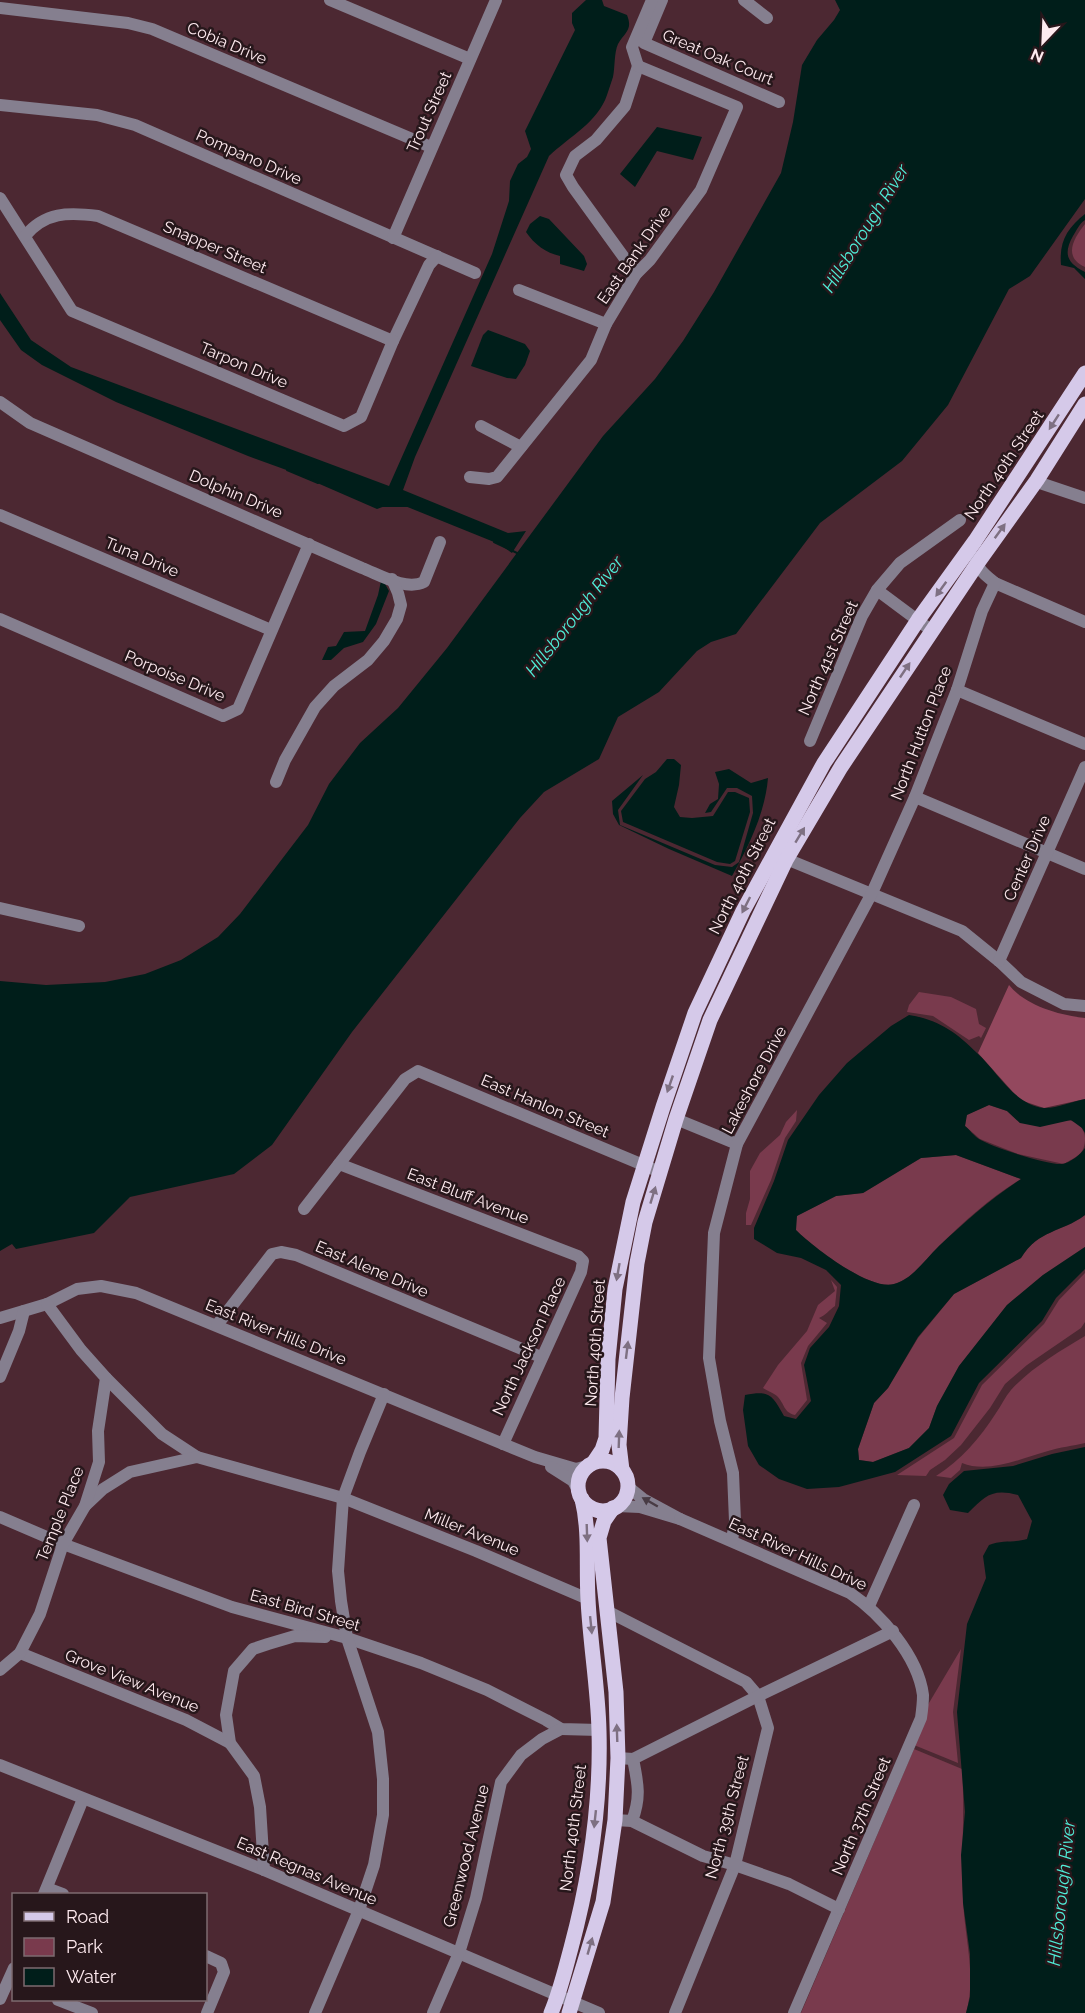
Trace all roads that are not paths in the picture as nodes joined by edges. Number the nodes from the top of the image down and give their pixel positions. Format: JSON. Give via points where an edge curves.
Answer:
{"nodes":[{"id":1,"x":330,"y":0,"type":"edge"},
{"id":2,"x":496,"y":0,"type":"edge"},
{"id":3,"x":652,"y":0,"type":"edge"},
{"id":4,"x":663,"y":0,"type":"edge"},
{"id":5,"x":744,"y":0,"type":"edge"},
{"id":6,"x":0,"y":8,"type":"edge"},
{"id":7,"x":767,"y":18,"type":"dead end"},
{"id":8,"x":470,"y":59,"type":"junction"},
{"id":9,"x":639,"y":66,"type":"junction"},
{"id":10,"x":779,"y":102,"type":"dead end"},
{"id":11,"x":0,"y":105,"type":"edge"},
{"id":12,"x":430,"y":147,"type":"junction"},
{"id":13,"x":0,"y":198,"type":"edge"},
{"id":14,"x":25,"y":236,"type":"junction"},
{"id":15,"x":393,"y":238,"type":"junction"},
{"id":16,"x":437,"y":256,"type":"junction"},
{"id":17,"x":476,"y":273,"type":"dead end"},
{"id":18,"x":636,"y":274,"type":"junction"},
{"id":19,"x":519,"y":290,"type":"dead end"},
{"id":20,"x":606,"y":324,"type":"junction"},
{"id":21,"x":393,"y":340,"type":"junction"},
{"id":22,"x":1085,"y":372,"type":"edge"},
{"id":23,"x":0,"y":402,"type":"edge"},
{"id":24,"x":1085,"y":404,"type":"edge"},
{"id":25,"x":481,"y":426,"type":"dead end"},
{"id":26,"x":522,"y":447,"type":"junction"},
{"id":27,"x":470,"y":477,"type":"dead end"},
{"id":28,"x":1037,"y":480,"type":"junction"},
{"id":29,"x":1085,"y":498,"type":"edge"},
{"id":30,"x":0,"y":514,"type":"edge"},
{"id":31,"x":960,"y":520,"type":"dead end"},
{"id":32,"x":975,"y":541,"type":"junction"},
{"id":33,"x":440,"y":542,"type":"dead end"},
{"id":34,"x":309,"y":544,"type":"junction"},
{"id":35,"x":976,"y":564,"type":"junction"},
{"id":36,"x":392,"y":579,"type":"junction"},
{"id":37,"x":995,"y":583,"type":"junction"},
{"id":38,"x":877,"y":590,"type":"junction"},
{"id":39,"x":0,"y":619,"type":"edge"},
{"id":40,"x":918,"y":620,"type":"junction"},
{"id":41,"x":1085,"y":622,"type":"edge"},
{"id":42,"x":271,"y":630,"type":"junction"},
{"id":43,"x":932,"y":631,"type":"junction"},
{"id":44,"x":957,"y":690,"type":"junction"},
{"id":45,"x":810,"y":741,"type":"dead end"},
{"id":46,"x":1085,"y":744,"type":"edge"},
{"id":47,"x":1085,"y":767,"type":"edge"},
{"id":48,"x":276,"y":782,"type":"dead end"},
{"id":49,"x":915,"y":797,"type":"junction"},
{"id":50,"x":1048,"y":853,"type":"junction"},
{"id":51,"x":779,"y":856,"type":"junction"},
{"id":52,"x":1085,"y":869,"type":"edge"},
{"id":53,"x":872,"y":893,"type":"junction"},
{"id":54,"x":0,"y":908,"type":"edge"},
{"id":55,"x":79,"y":926,"type":"dead end"},
{"id":56,"x":999,"y":961,"type":"junction"},
{"id":57,"x":1085,"y":1006,"type":"edge"},
{"id":58,"x":695,"y":1013,"type":"junction"},
{"id":59,"x":710,"y":1020,"type":"junction"},
{"id":60,"x":676,"y":1119,"type":"junction"},
{"id":61,"x":738,"y":1144,"type":"junction"},
{"id":62,"x":339,"y":1164,"type":"junction"},
{"id":63,"x":644,"y":1165,"type":"junction"},
{"id":64,"x":660,"y":1172,"type":"junction"},
{"id":65,"x":304,"y":1209,"type":"dead end"},
{"id":66,"x":583,"y":1261,"type":"joint"},
{"id":67,"x":47,"y":1304,"type":"junction"},
{"id":68,"x":24,"y":1311,"type":"junction"},
{"id":69,"x":0,"y":1318,"type":"edge"},
{"id":70,"x":217,"y":1325,"type":"junction"},
{"id":71,"x":541,"y":1358,"type":"junction"},
{"id":72,"x":0,"y":1377,"type":"edge"},
{"id":73,"x":106,"y":1378,"type":"junction"},
{"id":74,"x":384,"y":1394,"type":"junction"},
{"id":75,"x":503,"y":1444,"type":"junction"},
{"id":76,"x":197,"y":1457,"type":"junction"},
{"id":77,"x":535,"y":1457,"type":"junction"},
{"id":78,"x":591,"y":1464,"type":"junction"},
{"id":79,"x":622,"y":1470,"type":"junction"},
{"id":80,"x":627,"y":1486,"type":"junction"},
{"id":81,"x":580,"y":1494,"type":"junction"},
{"id":82,"x":343,"y":1498,"type":"junction"},
{"id":83,"x":914,"y":1505,"type":"dead end"},
{"id":84,"x":85,"y":1506,"type":"junction"},
{"id":85,"x":615,"y":1507,"type":"junction"},
{"id":86,"x":0,"y":1517,"type":"edge"},
{"id":87,"x":681,"y":1519,"type":"junction"},
{"id":88,"x":732,"y":1540,"type":"junction"},
{"id":89,"x":63,"y":1544,"type":"junction"},
{"id":90,"x":588,"y":1599,"type":"junction"},
{"id":91,"x":869,"y":1606,"type":"junction"},
{"id":92,"x":607,"y":1611,"type":"junction"},
{"id":93,"x":893,"y":1631,"type":"junction"},
{"id":94,"x":347,"y":1638,"type":"junction"},
{"id":95,"x":20,"y":1653,"type":"junction"},
{"id":96,"x":0,"y":1670,"type":"edge"},
{"id":97,"x":758,"y":1696,"type":"junction"},
{"id":98,"x":561,"y":1729,"type":"junction"},
{"id":99,"x":599,"y":1730,"type":"junction"},
{"id":100,"x":230,"y":1743,"type":"junction"},
{"id":101,"x":626,"y":1759,"type":"junction"},
{"id":102,"x":0,"y":1765,"type":"edge"},
{"id":103,"x":83,"y":1799,"type":"junction"},
{"id":104,"x":615,"y":1820,"type":"junction"},
{"id":105,"x":632,"y":1821,"type":"junction"},
{"id":106,"x":735,"y":1865,"type":"junction"},
{"id":107,"x":264,"y":1870,"type":"junction"},
{"id":108,"x":45,"y":1891,"type":"edge"},
{"id":109,"x":839,"y":1909,"type":"junction"},
{"id":110,"x":359,"y":1910,"type":"junction"},
{"id":111,"x":459,"y":1953,"type":"junction"},
{"id":112,"x":207,"y":1956,"type":"edge"},
{"id":113,"x":11,"y":1981,"type":"edge"},
{"id":114,"x":558,"y":1995,"type":"junction"},
{"id":115,"x":0,"y":1999,"type":"edge"},
{"id":116,"x":61,"y":2001,"type":"edge"},
{"id":117,"x":572,"y":2008,"type":"edge"},
{"id":118,"x":209,"y":2009,"type":"edge"},
{"id":119,"x":92,"y":2013,"type":"edge"},
{"id":120,"x":315,"y":2013,"type":"edge"},
{"id":121,"x":433,"y":2013,"type":"edge"},
{"id":122,"x":551,"y":2013,"type":"edge"},
{"id":123,"x":599,"y":2013,"type":"edge"},
{"id":124,"x":675,"y":2013,"type":"edge"},
{"id":125,"x":794,"y":2013,"type":"edge"}],
"edges":[{"from":1,"to":8,"type":"street"},
{"from":2,"to":8,"type":"street","name":"Trout Street"},
{"from":3,"to":9,"type":"street","via":[[632,47]]},
{"from":4,"to":10,"type":"street","name":"Great Oak Court","via":[[644,44]]},
{"from":5,"to":7,"type":"street"},
{"from":6,"to":12,"type":"street","name":"Cobia Drive","via":[[152,29]]},
{"from":8,"to":12,"type":"street","name":"Trout Street"},
{"from":9,"to":18,"type":"street","via":[[625,106],[596,140],[575,156],[566,174]]},
{"from":9,"to":18,"type":"street","name":"East Bank Drive","via":[[737,107],[701,190]]},
{"from":11,"to":15,"type":"street","name":"Pompano Drive","via":[[97,115],[135,125]]},
{"from":12,"to":15,"type":"street","name":"Trout Street"},
{"from":13,"to":14,"type":"street","name":"Tarpon Drive"},
{"from":14,"to":21,"type":"street","name":"Snapper Street","via":[[34,225],[54,216],[98,216]]},
{"from":14,"to":21,"type":"street","name":"Tarpon Drive","via":[[72,311],[344,426],[361,417]]},
{"from":15,"to":16,"type":"street","name":"Pompano Drive"},
{"from":16,"to":17,"type":"street","name":"Pompano Drive"},
{"from":16,"to":21,"type":"street","name":"Tarpon Drive"},
{"from":18,"to":20,"type":"street","name":"East Bank Drive"},
{"from":19,"to":20,"type":"street"},
{"from":20,"to":26,"type":"street","name":"East Bank Drive","via":[[591,360]]},
{"from":22,"to":32,"type":"main road","name":"North 40th Street","one_way":true},
{"from":23,"to":34,"type":"street","name":"Dolphin Drive","via":[[30,423]]},
{"from":24,"to":28,"type":"main road","name":"North 40th Street"},
{"from":25,"to":26,"type":"street"},
{"from":26,"to":27,"type":"street","name":"East Bank Drive","via":[[497,477]]},
{"from":28,"to":29,"type":"street"},
{"from":35,"to":28,"type":"main road","name":"North 40th Street","one_way":true},
{"from":30,"to":42,"type":"street","name":"Tuna Drive"},
{"from":31,"to":38,"type":"street","name":"North 41st Street","via":[[900,563]]},
{"from":32,"to":35,"type":"street"},
{"from":32,"to":40,"type":"main road","name":"North 40th Street","one_way":true},
{"from":33,"to":36,"type":"street","name":"Dolphin Drive","via":[[424,582],[417,586]]},
{"from":34,"to":36,"type":"street","name":"Dolphin Drive"},
{"from":34,"to":42,"type":"street","name":"Porpoise Drive"},
{"from":35,"to":37,"type":"street"},
{"from":35,"to":43,"type":"main road","name":"North 40th Street"},
{"from":36,"to":48,"type":"street","via":[[401,605],[397,619],[368,660],[334,686],[315,707]]},
{"from":37,"to":41,"type":"street"},
{"from":37,"to":44,"type":"street","name":"North Hutton Place"},
{"from":38,"to":40,"type":"street"},
{"from":38,"to":45,"type":"street","name":"North 41st Street","via":[[862,616]]},
{"from":39,"to":42,"type":"street","name":"Porpoise Drive","via":[[223,716],[238,709]]},
{"from":40,"to":43,"type":"street"},
{"from":40,"to":51,"type":"main road","name":"North 40th Street","via":[[824,763]]},
{"from":51,"to":43,"type":"main road","name":"North 40th Street","one_way":true},
{"from":44,"to":46,"type":"street"},
{"from":44,"to":49,"type":"street","name":"North Hutton Place"},
{"from":47,"to":50,"type":"street","name":"Center Drive"},
{"from":49,"to":50,"type":"street"},
{"from":49,"to":53,"type":"street","name":"North Hutton Place"},
{"from":50,"to":52,"type":"street"},
{"from":50,"to":56,"type":"street","name":"Center Drive"},
{"from":51,"to":53,"type":"street"},
{"from":51,"to":58,"type":"main road","name":"North 40th Street","one_way":true,"via":[[743,911]]},
{"from":51,"to":59,"type":"main road","name":"North 40th Street"},
{"from":53,"to":56,"type":"street","via":[[962,932]]},
{"from":53,"to":61,"type":"street","name":"Lakeshore Drive"},
{"from":54,"to":55,"type":"street"},
{"from":56,"to":57,"type":"street","via":[[1021,982],[1064,1004]]},
{"from":58,"to":59,"type":"main road"},
{"from":58,"to":63,"type":"main road","name":"North 40th Street","one_way":true},
{"from":59,"to":60,"type":"main road","name":"North 40th Street"},
{"from":60,"to":61,"type":"street"},
{"from":60,"to":64,"type":"main road","name":"North 40th Street"},
{"from":61,"to":88,"type":"street","name":"Lakeshore Drive","via":[[714,1233],[709,1358],[733,1473]]},
{"from":62,"to":63,"type":"street","name":"East Hanlon Street","via":[[405,1079],[418,1071]]},
{"from":62,"to":65,"type":"street"},
{"from":62,"to":66,"type":"street","name":"East Bluff Avenue"},
{"from":63,"to":64,"type":"street","name":"East Hanlon Street"},
{"from":63,"to":78,"type":"main road","name":"North 40th Street","one_way":true,"via":[[615,1289],[606,1438]]},
{"from":79,"to":64,"type":"main road","name":"North 40th Street","one_way":true,"via":[[622,1398],[638,1263]]},
{"from":66,"to":71,"type":"street","name":"North Jackson Place"},
{"from":67,"to":68,"type":"street","name":"East River Hills Drive"},
{"from":67,"to":70,"type":"street","name":"East River Hills Drive","via":[[77,1289],[101,1286],[136,1293]]},
{"from":67,"to":73,"type":"street"},
{"from":68,"to":69,"type":"street","name":"East River Hills Drive"},
{"from":68,"to":72,"type":"street"},
{"from":70,"to":71,"type":"street","name":"East Alene Drive","via":[[272,1254],[280,1252],[296,1255]]},
{"from":70,"to":74,"type":"street","name":"East River Hills Drive"},
{"from":71,"to":75,"type":"street","name":"North Jackson Place"},
{"from":73,"to":76,"type":"street","via":[[162,1434]]},
{"from":73,"to":84,"type":"street","name":"Temple Place","via":[[98,1431],[99,1462]]},
{"from":74,"to":75,"type":"street","name":"East River Hills Drive"},
{"from":74,"to":82,"type":"street"},
{"from":75,"to":77,"type":"street","name":"East River Hills Drive"},
{"from":76,"to":82,"type":"street","name":"Miller Avenue"},
{"from":76,"to":84,"type":"street","via":[[130,1472]]},
{"from":77,"to":78,"type":"street","name":"East River Hills Drive","via":[[576,1469]]},
{"from":77,"to":81,"type":"street","name":"East River Hills Drive","via":[[573,1481]]},
{"from":78,"to":79,"type":"main road","via":[[610,1462]]},
{"from":78,"to":81,"type":"main road","via":[[580,1476]]},
{"from":79,"to":80,"type":"main road"},
{"from":80,"to":85,"type":"main road","via":[[623,1500]]},
{"from":87,"to":80,"type":"street","name":"East River Hills Drive","one_way":true},
{"from":81,"to":85,"type":"main road","via":[[596,1509]]},
{"from":81,"to":90,"type":"main road","name":"North 40th Street","one_way":true,"via":[[587,1527]]},
{"from":82,"to":90,"type":"street","name":"Miller Avenue"},
{"from":82,"to":94,"type":"street","via":[[338,1571]]},
{"from":83,"to":91,"type":"street"},
{"from":84,"to":89,"type":"street","name":"Temple Place"},
{"from":85,"to":87,"type":"street","name":"East River Hills Drive","via":[[640,1507]]},
{"from":85,"to":92,"type":"main road","via":[[604,1521],[599,1538]]},
{"from":86,"to":89,"type":"street","name":"East Bird Street"},
{"from":87,"to":88,"type":"street","name":"East River Hills Drive"},
{"from":88,"to":91,"type":"street","name":"East River Hills Drive","via":[[850,1593]]},
{"from":89,"to":94,"type":"street","name":"East Bird Street","via":[[232,1607]]},
{"from":89,"to":95,"type":"street","name":"Temple Place","via":[[40,1614]]},
{"from":90,"to":99,"type":"main road","name":"North 40th Street","one_way":true},
{"from":91,"to":93,"type":"street","name":"East River Hills Drive"},
{"from":92,"to":97,"type":"street","via":[[746,1682]]},
{"from":101,"to":92,"type":"main road","one_way":true},
{"from":93,"to":97,"type":"street"},
{"from":93,"to":109,"type":"street","name":"North 37th Street","via":[[916,1671],[922,1695],[921,1718]]},
{"from":94,"to":98,"type":"street","name":"East Bird Street","via":[[486,1690]]},
{"from":94,"to":100,"type":"street","via":[[295,1636],[254,1649],[234,1671],[226,1715]]},
{"from":94,"to":110,"type":"street","via":[[378,1732],[383,1779],[374,1864]]},
{"from":95,"to":96,"type":"street","name":"Temple Place"},
{"from":95,"to":100,"type":"street","name":"Grove View Avenue","via":[[186,1720]]},
{"from":97,"to":101,"type":"street"},
{"from":97,"to":106,"type":"street","name":"North 39th Street","via":[[768,1728]]},
{"from":98,"to":99,"type":"street","name":"East Bird Street"},
{"from":98,"to":111,"type":"street","name":"Greenwood Avenue","via":[[521,1755],[501,1782],[476,1898]]},
{"from":99,"to":114,"type":"main road","name":"North 40th Street","one_way":true,"via":[[592,1845],[581,1909]]},
{"from":100,"to":107,"type":"street","via":[[254,1776]]},
{"from":101,"to":104,"type":"main road"},
{"from":101,"to":105,"type":"street","via":[[639,1791]]},
{"from":102,"to":103,"type":"street","name":"East Regnas Avenue"},
{"from":103,"to":107,"type":"street","name":"East Regnas Avenue"},
{"from":103,"to":108,"type":"street"},
{"from":104,"to":105,"type":"street"},
{"from":117,"to":104,"type":"main road","one_way":true,"via":[[603,1902]]},
{"from":105,"to":106,"type":"street","via":[[703,1856]]},
{"from":106,"to":109,"type":"street","via":[[789,1884]]},
{"from":106,"to":124,"type":"street","name":"North 39th Street"},
{"from":107,"to":110,"type":"street","name":"East Regnas Avenue"},
{"from":109,"to":125,"type":"street","name":"North 37th Street"},
{"from":110,"to":111,"type":"street","name":"East Regnas Avenue"},
{"from":110,"to":120,"type":"street"},
{"from":111,"to":114,"type":"street","name":"East Regnas Avenue"},
{"from":111,"to":121,"type":"street","name":"Greenwood Avenue"},
{"from":112,"to":118,"type":"street","via":[[221,1962],[224,1972]]},
{"from":113,"to":115,"type":"street"},
{"from":114,"to":117,"type":"street","name":"East Regnas Avenue"},
{"from":114,"to":122,"type":"main road","name":"North 40th Street"},
{"from":116,"to":119,"type":"street"},
{"from":117,"to":123,"type":"street","name":"East Regnas Avenue"}]}
